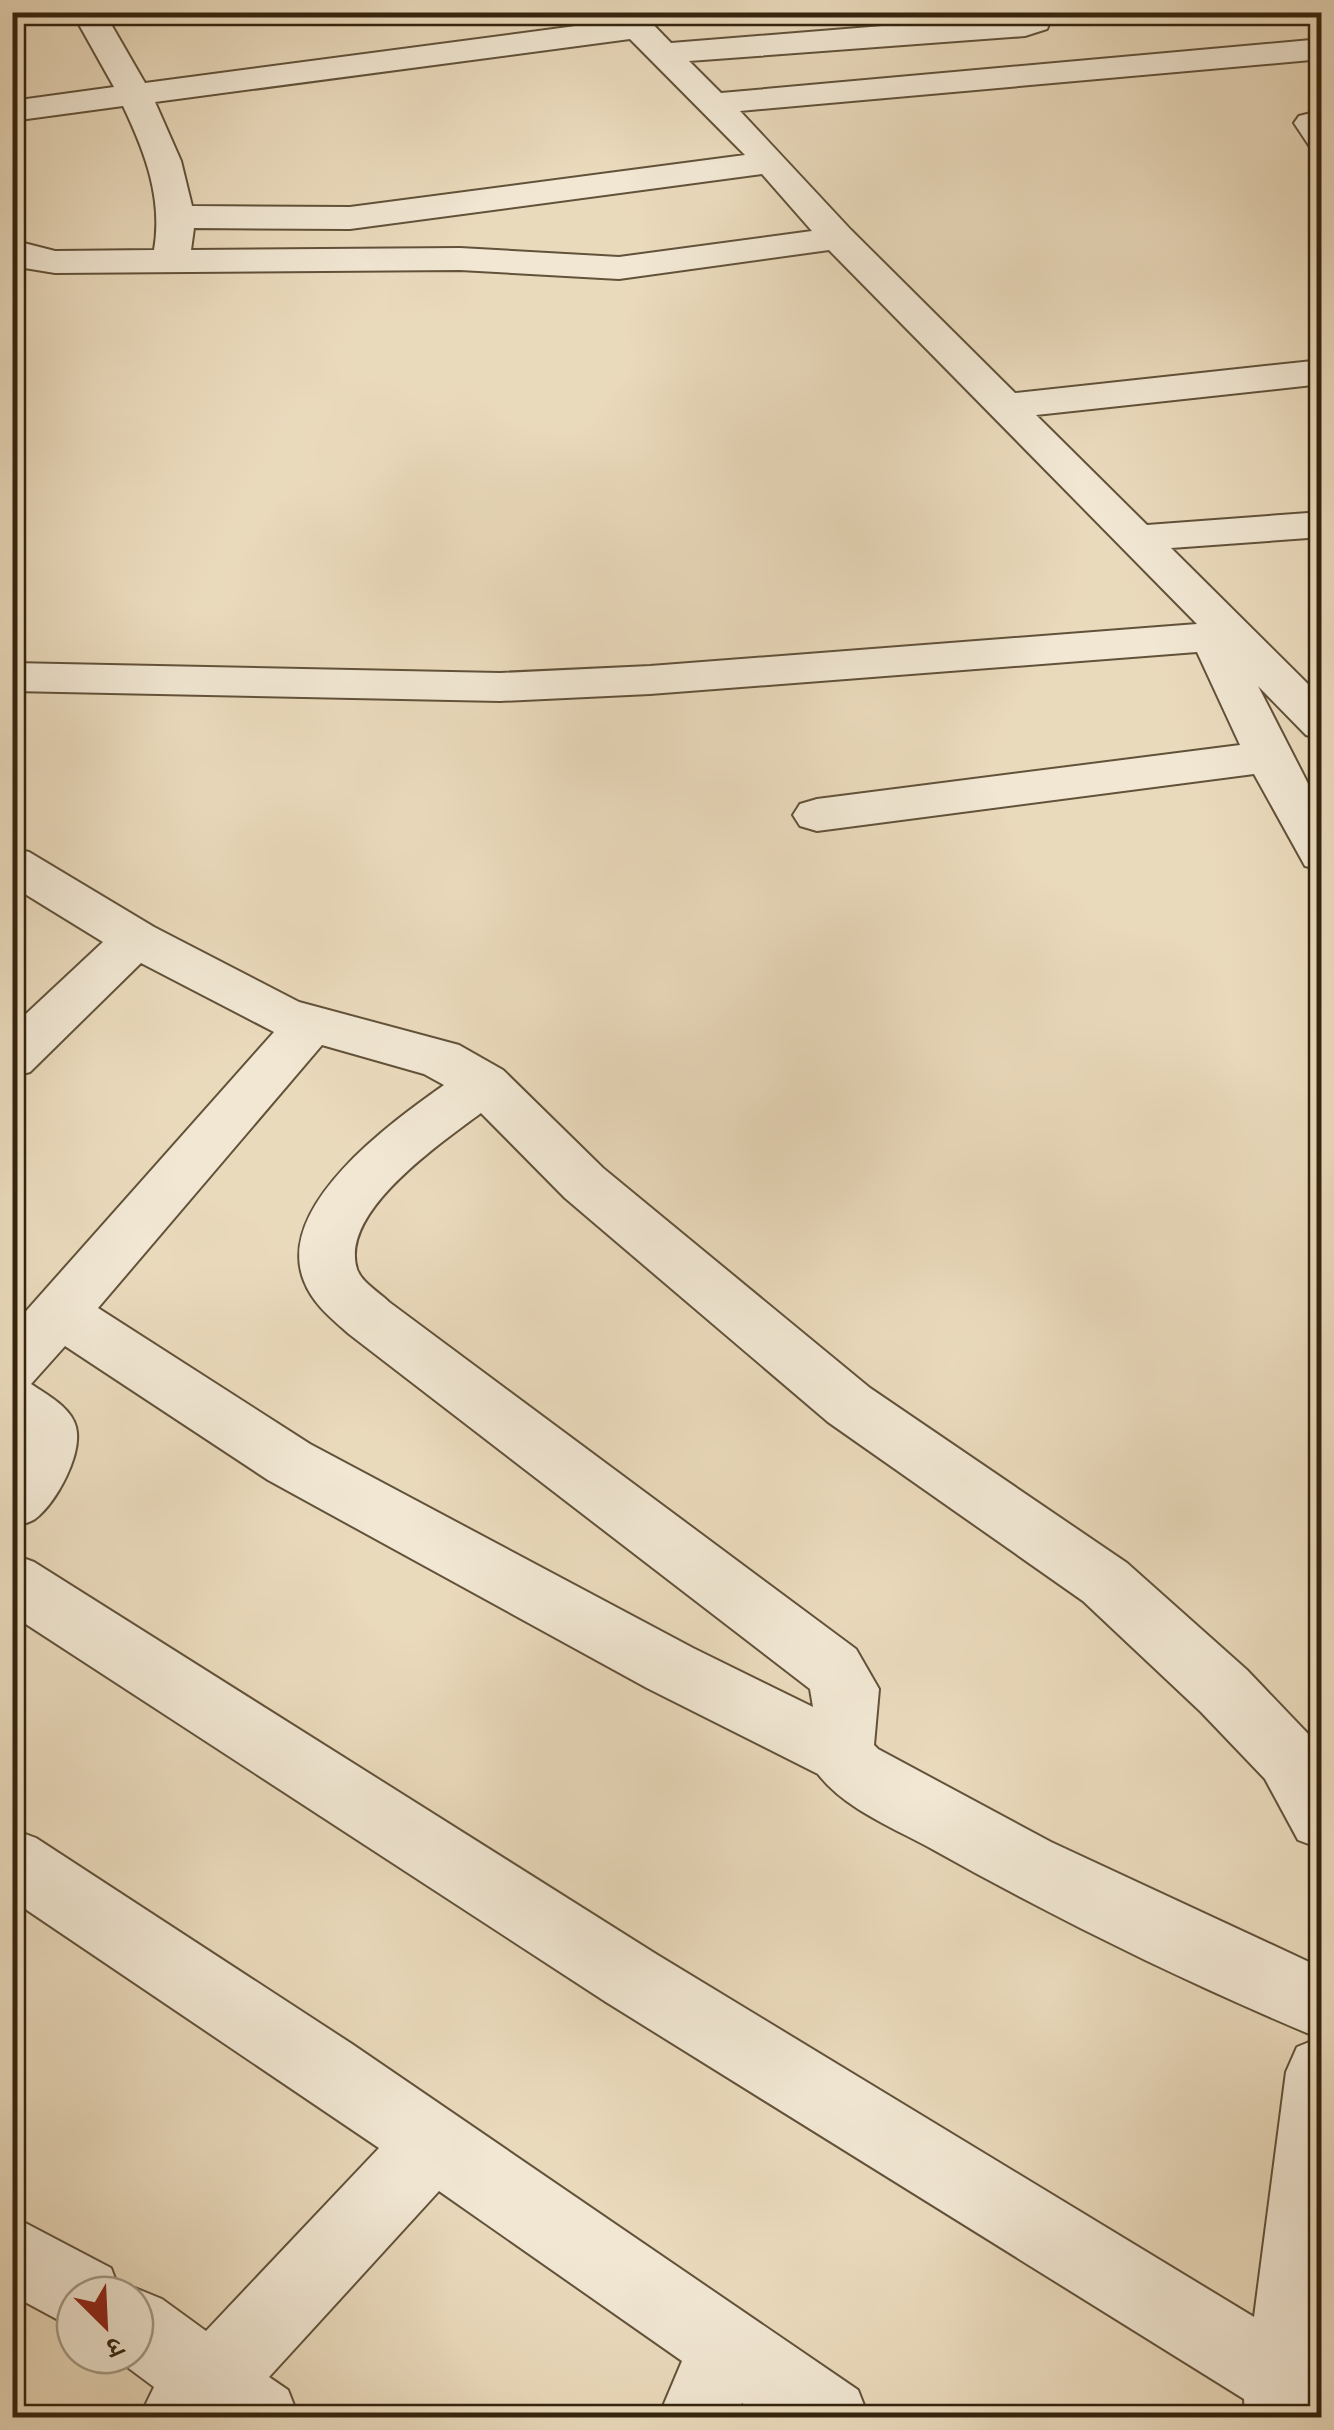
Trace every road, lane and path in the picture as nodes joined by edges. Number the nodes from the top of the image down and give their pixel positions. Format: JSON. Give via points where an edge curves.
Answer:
{"nodes":[{"id":1,"x":88,"y":12,"type":"edge"},
{"id":2,"x":1038,"y":12,"type":"edge"},
{"id":3,"x":888,"y":24,"type":"edge"},
{"id":4,"x":640,"y":31,"type":"edge"},
{"id":5,"x":1322,"y":49,"type":"edge"},
{"id":6,"x":134,"y":95,"type":"junction"},
{"id":7,"x":710,"y":104,"type":"junction"},
{"id":8,"x":12,"y":111,"type":"edge"},
{"id":9,"x":771,"y":162,"type":"junction"},
{"id":10,"x":177,"y":217,"type":"junction"},
{"id":11,"x":838,"y":238,"type":"junction"},
{"id":12,"x":12,"y":251,"type":"edge"},
{"id":13,"x":171,"y":260,"type":"junction"},
{"id":14,"x":1322,"y":372,"type":"edge"},
{"id":15,"x":1008,"y":406,"type":"junction"},
{"id":16,"x":1322,"y":524,"type":"edge"},
{"id":17,"x":1137,"y":538,"type":"junction"},
{"id":18,"x":1189,"y":594,"type":"junction"},
{"id":19,"x":1212,"y":638,"type":"junction"},
{"id":20,"x":12,"y":677,"type":"edge"},
{"id":21,"x":1322,"y":726,"type":"edge"},
{"id":22,"x":1268,"y":756,"type":"junction"},
{"id":23,"x":817,"y":814,"type":"dead end"},
{"id":24,"x":1322,"y":854,"type":"edge"},
{"id":25,"x":12,"y":864,"type":"edge"},
{"id":26,"x":136,"y":938,"type":"junction"},
{"id":27,"x":311,"y":1024,"type":"junction"},
{"id":28,"x":12,"y":1058,"type":"edge"},
{"id":29,"x":484,"y":1084,"type":"junction"},
{"id":30,"x":60,"y":1312,"type":"junction"},
{"id":31,"x":12,"y":1367,"type":"edge"},
{"id":32,"x":12,"y":1402,"type":"edge"},
{"id":33,"x":12,"y":1502,"type":"edge"},
{"id":34,"x":12,"y":1581,"type":"edge"},
{"id":35,"x":841,"y":1753,"type":"junction"},
{"id":36,"x":1322,"y":1818,"type":"edge"},
{"id":37,"x":12,"y":1861,"type":"edge"},
{"id":38,"x":1322,"y":2004,"type":"edge"},
{"id":39,"x":1322,"y":2072,"type":"edge"},
{"id":40,"x":433,"y":2144,"type":"junction"},
{"id":41,"x":12,"y":2252,"type":"edge"},
{"id":42,"x":55,"y":2278,"type":"edge"},
{"id":43,"x":155,"y":2346,"type":"edge"},
{"id":44,"x":727,"y":2348,"type":"junction"},
{"id":45,"x":1282,"y":2399,"type":"edge"},
{"id":46,"x":216,"y":2406,"type":"edge"},
{"id":47,"x":697,"y":2418,"type":"edge"},
{"id":48,"x":830,"y":2418,"type":"edge"}],
"edges":[{"from":1,"to":6,"type":"street"},
{"from":2,"to":3,"type":"street","via":[[1036,22],[1025,26]]},
{"from":3,"to":4,"type":"street"},
{"from":4,"to":6,"type":"street"},
{"from":4,"to":7,"type":"street"},
{"from":5,"to":7,"type":"street"},
{"from":6,"to":8,"type":"street"},
{"from":6,"to":10,"type":"street"},
{"from":7,"to":9,"type":"street"},
{"from":9,"to":10,"type":"street","via":[[350,218]]},
{"from":9,"to":11,"type":"street"},
{"from":10,"to":13,"type":"street"},
{"from":11,"to":13,"type":"street","via":[[619,268],[460,259]]},
{"from":11,"to":15,"type":"street"},
{"from":12,"to":13,"type":"street","via":[[55,262]]},
{"from":14,"to":15,"type":"street"},
{"from":15,"to":17,"type":"street"},
{"from":16,"to":17,"type":"street"},
{"from":17,"to":18,"type":"street"},
{"from":18,"to":19,"type":"street"},
{"from":18,"to":21,"type":"street"},
{"from":19,"to":20,"type":"street","via":[[500,686]]},
{"from":19,"to":22,"type":"street"},
{"from":22,"to":23,"type":"street"},
{"from":22,"to":24,"type":"street"},
{"from":25,"to":26,"type":"street"},
{"from":26,"to":27,"type":"street","via":[[283,1016]]},
{"from":26,"to":28,"type":"street"},
{"from":27,"to":29,"type":"street","via":[[391,1042]]},
{"from":27,"to":30,"type":"street"},
{"from":29,"to":35,"type":"street","via":[[408,1138],[354,1194],[328,1232],[325,1259],[332,1282],[370,1318],[833,1669],[848,1688]]},
{"from":29,"to":36,"type":"street","via":[[584,1183],[849,1406],[1105,1582],[1288,1758]]},
{"from":30,"to":31,"type":"street"},
{"from":30,"to":35,"type":"street","via":[[289,1462]]},
{"from":32,"to":33,"type":"street","via":[[47,1428],[48,1452]]},
{"from":34,"to":45,"type":"street"},
{"from":35,"to":38,"type":"street","via":[[855,1770],[1024,1865]]},
{"from":37,"to":40,"type":"street"},
{"from":39,"to":45,"type":"street"},
{"from":40,"to":44,"type":"street"},
{"from":40,"to":46,"type":"street"},
{"from":41,"to":42,"type":"street"},
{"from":43,"to":46,"type":"street"},
{"from":44,"to":47,"type":"street"},
{"from":44,"to":48,"type":"street"}]}
